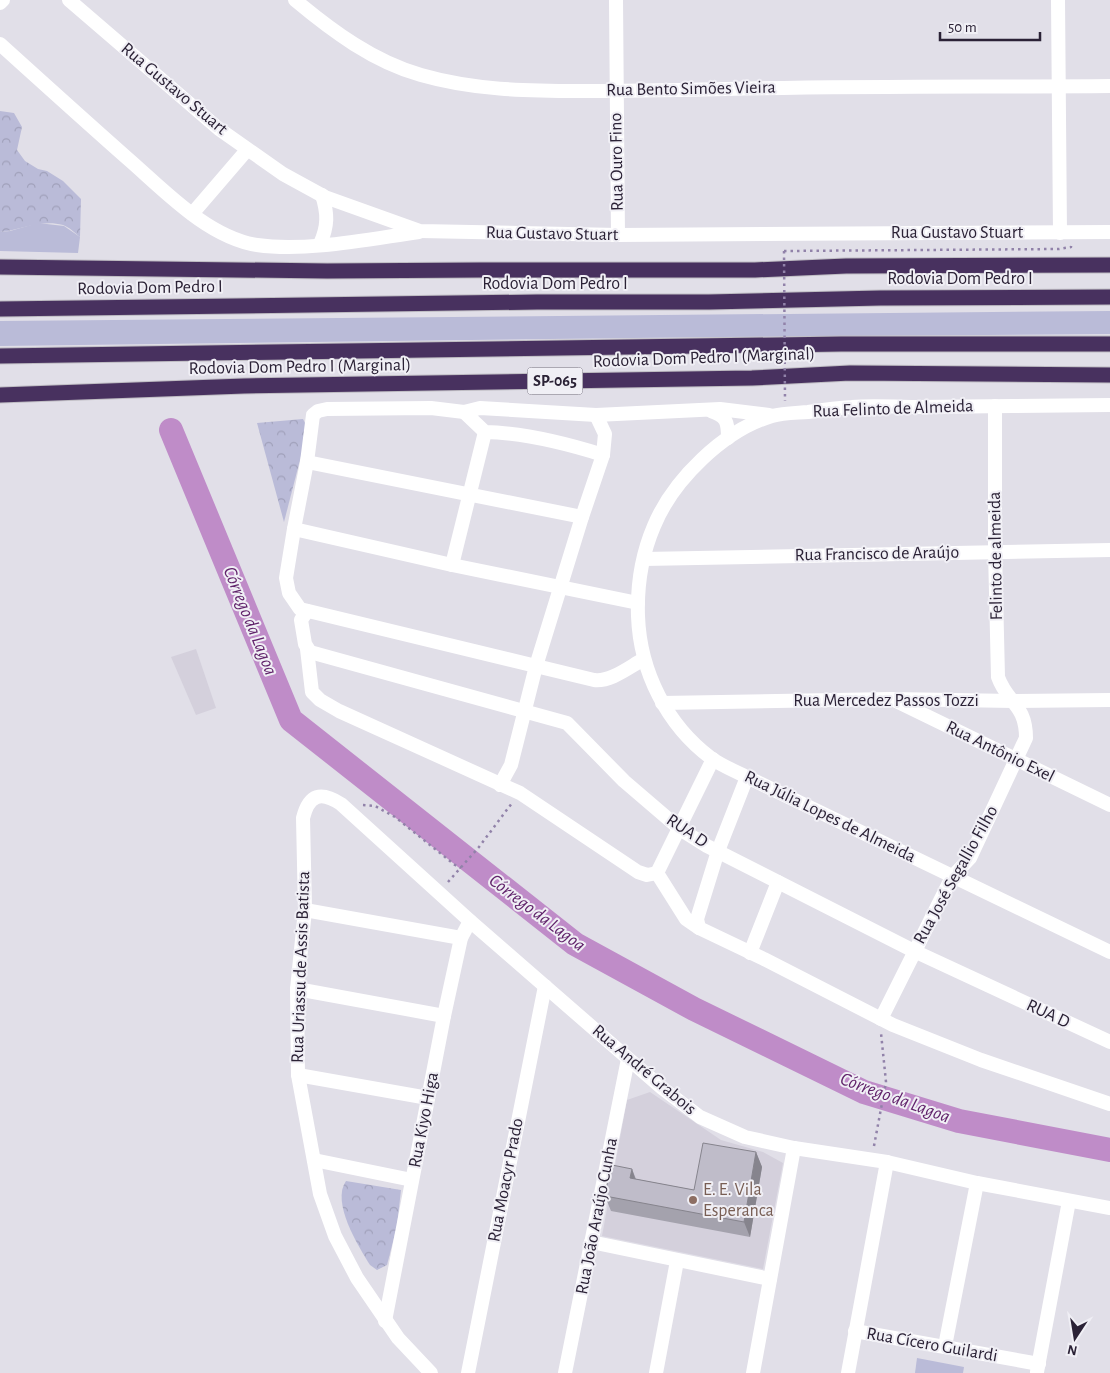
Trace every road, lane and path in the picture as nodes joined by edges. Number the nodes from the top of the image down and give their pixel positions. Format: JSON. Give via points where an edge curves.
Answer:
{"nodes":[{"id":1,"x":3,"y":0,"type":"edge"},
{"id":2,"x":69,"y":0,"type":"edge"},
{"id":3,"x":295,"y":0,"type":"edge"},
{"id":4,"x":616,"y":0,"type":"edge"},
{"id":5,"x":1058,"y":0,"type":"edge"},
{"id":6,"x":0,"y":3,"type":"edge"},
{"id":7,"x":0,"y":44,"type":"edge"},
{"id":8,"x":1060,"y":86,"type":"junction"},
{"id":9,"x":1110,"y":86,"type":"edge"},
{"id":10,"x":616,"y":91,"type":"junction"},
{"id":11,"x":247,"y":150,"type":"junction"},
{"id":12,"x":322,"y":195,"type":"junction"},
{"id":13,"x":192,"y":214,"type":"junction"},
{"id":14,"x":420,"y":231,"type":"junction"},
{"id":15,"x":1110,"y":232,"type":"edge"},
{"id":16,"x":1060,"y":233,"type":"junction"},
{"id":17,"x":618,"y":234,"type":"junction"},
{"id":18,"x":320,"y":244,"type":"junction"},
{"id":19,"x":1071,"y":247,"type":"dead end"},
{"id":20,"x":1110,"y":265,"type":"edge"},
{"id":21,"x":0,"y":267,"type":"edge"},
{"id":22,"x":71,"y":267,"type":"junction"},
{"id":23,"x":0,"y":272,"type":"edge"},
{"id":24,"x":1110,"y":297,"type":"edge"},
{"id":25,"x":0,"y":309,"type":"edge"},
{"id":26,"x":1110,"y":344,"type":"edge"},
{"id":27,"x":0,"y":356,"type":"edge"},
{"id":28,"x":1110,"y":375,"type":"edge"},
{"id":29,"x":0,"y":395,"type":"edge"},
{"id":30,"x":785,"y":401,"type":"dead end"},
{"id":31,"x":1110,"y":404,"type":"edge"},
{"id":32,"x":995,"y":406,"type":"junction"},
{"id":33,"x":709,"y":410,"type":"junction"},
{"id":34,"x":464,"y":412,"type":"junction"},
{"id":35,"x":596,"y":415,"type":"junction"},
{"id":36,"x":774,"y":416,"type":"junction"},
{"id":37,"x":485,"y":432,"type":"junction"},
{"id":38,"x":728,"y":438,"type":"junction"},
{"id":39,"x":603,"y":455,"type":"junction"},
{"id":40,"x":307,"y":462,"type":"junction"},
{"id":41,"x":469,"y":496,"type":"junction"},
{"id":42,"x":582,"y":517,"type":"junction"},
{"id":43,"x":294,"y":528,"type":"junction"},
{"id":44,"x":1110,"y":550,"type":"edge"},
{"id":45,"x":995,"y":551,"type":"junction"},
{"id":46,"x":644,"y":559,"type":"junction"},
{"id":47,"x":452,"y":565,"type":"junction"},
{"id":48,"x":561,"y":589,"type":"junction"},
{"id":49,"x":638,"y":603,"type":"junction"},
{"id":50,"x":307,"y":611,"type":"junction"},
{"id":51,"x":307,"y":650,"type":"junction"},
{"id":52,"x":644,"y":659,"type":"junction"},
{"id":53,"x":536,"y":666,"type":"junction"},
{"id":54,"x":891,"y":699,"type":"junction"},
{"id":55,"x":1110,"y":700,"type":"edge"},
{"id":56,"x":1014,"y":702,"type":"junction"},
{"id":57,"x":662,"y":703,"type":"junction"},
{"id":58,"x":526,"y":711,"type":"junction"},
{"id":59,"x":712,"y":759,"type":"junction"},
{"id":60,"x":1016,"y":760,"type":"junction"},
{"id":61,"x":747,"y":778,"type":"junction"},
{"id":62,"x":500,"y":784,"type":"junction"},
{"id":63,"x":520,"y":793,"type":"junction"},
{"id":64,"x":341,"y":804,"type":"junction"},
{"id":65,"x":1110,"y":805,"type":"edge"},
{"id":66,"x":680,"y":829,"type":"junction"},
{"id":67,"x":718,"y":851,"type":"junction"},
{"id":68,"x":462,"y":867,"type":"junction"},
{"id":69,"x":657,"y":874,"type":"junction"},
{"id":70,"x":952,"y":877,"type":"junction"},
{"id":71,"x":778,"y":882,"type":"junction"},
{"id":72,"x":437,"y":891,"type":"junction"},
{"id":73,"x":305,"y":910,"type":"junction"},
{"id":74,"x":470,"y":920,"type":"junction"},
{"id":75,"x":699,"y":928,"type":"junction"},
{"id":76,"x":461,"y":938,"type":"junction"},
{"id":77,"x":914,"y":952,"type":"junction"},
{"id":78,"x":1110,"y":952,"type":"edge"},
{"id":79,"x":750,"y":953,"type":"junction"},
{"id":80,"x":545,"y":986,"type":"junction"},
{"id":81,"x":297,"y":989,"type":"junction"},
{"id":82,"x":444,"y":1016,"type":"junction"},
{"id":83,"x":881,"y":1019,"type":"junction"},
{"id":84,"x":1110,"y":1042,"type":"edge"},
{"id":85,"x":628,"y":1059,"type":"junction"},
{"id":86,"x":298,"y":1075,"type":"junction"},
{"id":87,"x":428,"y":1098,"type":"junction"},
{"id":88,"x":1110,"y":1104,"type":"edge"},
{"id":89,"x":794,"y":1148,"type":"junction"},
{"id":90,"x":314,"y":1160,"type":"junction"},
{"id":91,"x":871,"y":1160,"type":"junction"},
{"id":92,"x":887,"y":1162,"type":"junction"},
{"id":93,"x":412,"y":1180,"type":"junction"},
{"id":94,"x":977,"y":1183,"type":"junction"},
{"id":95,"x":1070,"y":1201,"type":"junction"},
{"id":96,"x":1110,"y":1208,"type":"edge"},
{"id":97,"x":591,"y":1242,"type":"junction"},
{"id":98,"x":677,"y":1261,"type":"junction"},
{"id":99,"x":770,"y":1279,"type":"junction"},
{"id":100,"x":385,"y":1321,"type":"junction"},
{"id":101,"x":855,"y":1331,"type":"junction"},
{"id":102,"x":945,"y":1346,"type":"junction"},
{"id":103,"x":1038,"y":1369,"type":"edge"},
{"id":104,"x":431,"y":1373,"type":"edge"},
{"id":105,"x":468,"y":1373,"type":"edge"},
{"id":106,"x":565,"y":1373,"type":"edge"},
{"id":107,"x":656,"y":1373,"type":"edge"},
{"id":108,"x":752,"y":1373,"type":"edge"},
{"id":109,"x":848,"y":1373,"type":"edge"}],
"edges":[{"from":1,"to":6,"type":"street"},
{"from":2,"to":11,"type":"street","name":"Rua Gustavo Stuart"},
{"from":3,"to":10,"type":"street","name":"Rua Bento Simões Vieira","via":[[381,59],[419,75],[501,89]]},
{"from":4,"to":10,"type":"street","name":"Rua Ouro Fino"},
{"from":5,"to":8,"type":"street"},
{"from":7,"to":13,"type":"street"},
{"from":8,"to":9,"type":"street","name":"Rua Bento Simões Vieira"},
{"from":8,"to":10,"type":"street","name":"Rua Bento Simões Vieira"},
{"from":8,"to":16,"type":"street"},
{"from":10,"to":17,"type":"street","name":"Rua Ouro Fino"},
{"from":11,"to":12,"type":"street","name":"Rua Gustavo Stuart"},
{"from":11,"to":13,"type":"street"},
{"from":12,"to":14,"type":"street","name":"Rua Gustavo Stuart"},
{"from":12,"to":18,"type":"street","via":[[328,218]]},
{"from":13,"to":18,"type":"street","via":[[221,233],[256,245]]},
{"from":14,"to":17,"type":"street","name":"Rua Gustavo Stuart"},
{"from":14,"to":18,"type":"street"},
{"from":15,"to":16,"type":"street","name":"Rua Gustavo Stuart"},
{"from":16,"to":17,"type":"street","name":"Rua Gustavo Stuart"},
{"from":19,"to":30,"type":"path","bridge":true,"via":[[784,251]]},
{"from":20,"to":22,"type":"highway","via":[[327,272]]},
{"from":21,"to":22,"type":"highway"},
{"from":22,"to":23,"type":"highway"},
{"from":24,"to":25,"type":"highway","name":"Rodovia Dom Pedro I"},
{"from":26,"to":27,"type":"highway","number":"SP-065","via":[[841,344]]},
{"from":28,"to":29,"type":"highway","name":"Rodovia Dom Pedro I (Marginal)","number":"SP-065","via":[[850,373],[752,378],[244,386]]},
{"from":31,"to":32,"type":"street","name":"Rua Felinto de Almeida"},
{"from":32,"to":36,"type":"street","name":"Rua Felinto de Almeida","via":[[853,407]]},
{"from":32,"to":45,"type":"street","name":"Felinto de almeida"},
{"from":33,"to":35,"type":"street"},
{"from":33,"to":36,"type":"street"},
{"from":33,"to":38,"type":"street","via":[[723,417],[727,423]]},
{"from":34,"to":35,"type":"street","via":[[480,408]]},
{"from":34,"to":37,"type":"street"},
{"from":34,"to":40,"type":"street","via":[[431,408],[318,411],[313,415]]},
{"from":35,"to":39,"type":"street","via":[[604,434]]},
{"from":36,"to":38,"type":"street","name":"Rua Felinto de Almeida","via":[[749,425]]},
{"from":37,"to":39,"type":"street","via":[[564,443]]},
{"from":37,"to":41,"type":"street"},
{"from":38,"to":46,"type":"street","name":"Rua Felinto de Almeida","via":[[680,483],[655,524]]},
{"from":39,"to":42,"type":"street"},
{"from":40,"to":41,"type":"street"},
{"from":40,"to":43,"type":"street"},
{"from":41,"to":42,"type":"street"},
{"from":41,"to":47,"type":"street"},
{"from":42,"to":48,"type":"street"},
{"from":43,"to":47,"type":"street"},
{"from":43,"to":50,"type":"street","via":[[286,578],[289,593],[300,609]]},
{"from":44,"to":45,"type":"street","name":"Rua Francisco de Araújo"},
{"from":45,"to":46,"type":"street","name":"Rua Francisco de Araújo"},
{"from":45,"to":56,"type":"street","name":"Felinto de almeida","via":[[998,677]]},
{"from":46,"to":49,"type":"street","name":"Rua Felinto de Almeida"},
{"from":47,"to":48,"type":"street"},
{"from":48,"to":49,"type":"street"},
{"from":48,"to":53,"type":"street"},
{"from":49,"to":52,"type":"street","name":"Rua Júlia Lopes de Almeida"},
{"from":50,"to":51,"type":"street","via":[[301,620]]},
{"from":50,"to":53,"type":"street"},
{"from":51,"to":58,"type":"street","name":"RUA D"},
{"from":51,"to":62,"type":"street","via":[[312,692],[320,700]]},
{"from":52,"to":53,"type":"street","via":[[602,681]]},
{"from":52,"to":57,"type":"street","name":"Rua Júlia Lopes de Almeida"},
{"from":53,"to":58,"type":"street"},
{"from":54,"to":56,"type":"street","name":"Rua Mercedez Passos Tozzi"},
{"from":54,"to":57,"type":"street","name":"Rua Mercedez Passos Tozzi"},
{"from":54,"to":60,"type":"street","name":"Rua Antônio Exel"},
{"from":55,"to":56,"type":"street","name":"Rua Mercedez Passos Tozzi"},
{"from":56,"to":60,"type":"street","name":"Rua José Segallio Filho","via":[[1022,712],[1026,730],[1026,738]]},
{"from":57,"to":59,"type":"street","name":"Rua Júlia Lopes de Almeida","via":[[682,732]]},
{"from":58,"to":62,"type":"street","via":[[511,765]]},
{"from":58,"to":66,"type":"street","name":"RUA D","via":[[567,723],[624,782]]},
{"from":59,"to":61,"type":"street","name":"Rua Júlia Lopes de Almeida"},
{"from":59,"to":66,"type":"street"},
{"from":60,"to":65,"type":"street","name":"Rua Antônio Exel"},
{"from":60,"to":70,"type":"street","name":"Rua José Segallio Filho","via":[[970,858]]},
{"from":61,"to":67,"type":"street"},
{"from":61,"to":70,"type":"street","name":"Rua Júlia Lopes de Almeida"},
{"from":62,"to":63,"type":"street"},
{"from":63,"to":68,"type":"path"},
{"from":63,"to":69,"type":"street","via":[[638,872]]},
{"from":64,"to":68,"type":"path","via":[[375,806]]},
{"from":64,"to":72,"type":"street","name":"Rua André Grabois"},
{"from":64,"to":73,"type":"street","name":"Rua Uriassu de Assis Batista","via":[[321,796],[307,805],[303,818]]},
{"from":66,"to":67,"type":"street","name":"RUA D"},
{"from":66,"to":69,"type":"street"},
{"from":67,"to":71,"type":"street","name":"RUA D"},
{"from":67,"to":75,"type":"street","via":[[697,919]]},
{"from":68,"to":72,"type":"path"},
{"from":69,"to":75,"type":"street","via":[[686,919]]},
{"from":70,"to":77,"type":"street","name":"Rua José Segallio Filho"},
{"from":70,"to":78,"type":"street","name":"Rua Júlia Lopes de Almeida"},
{"from":71,"to":77,"type":"street","name":"RUA D"},
{"from":71,"to":79,"type":"street"},
{"from":72,"to":74,"type":"street","name":"Rua André Grabois"},
{"from":73,"to":76,"type":"street"},
{"from":73,"to":81,"type":"street","name":"Rua Uriassu de Assis Batista"},
{"from":74,"to":76,"type":"street","name":"Rua Kiyo Higa"},
{"from":74,"to":80,"type":"street","name":"Rua André Grabois"},
{"from":75,"to":79,"type":"street"},
{"from":76,"to":82,"type":"street","name":"Rua Kiyo Higa"},
{"from":77,"to":83,"type":"street","name":"Rua José Segallio Filho"},
{"from":77,"to":84,"type":"street","name":"RUA D"},
{"from":79,"to":83,"type":"street"},
{"from":80,"to":85,"type":"street","name":"Rua André Grabois"},
{"from":80,"to":105,"type":"street","name":"Rua Moacyr Prado"},
{"from":81,"to":82,"type":"street"},
{"from":81,"to":86,"type":"street","name":"Rua Uriassu de Assis Batista"},
{"from":82,"to":87,"type":"street","name":"Rua Kiyo Higa"},
{"from":83,"to":88,"type":"street","via":[[981,1060]]},
{"from":83,"to":91,"type":"path","via":[[886,1082]]},
{"from":85,"to":89,"type":"street","name":"Rua André Grabois","via":[[700,1117],[745,1137]]},
{"from":85,"to":97,"type":"street","name":"Rua João Araújo Cunha"},
{"from":86,"to":87,"type":"street"},
{"from":86,"to":90,"type":"street","name":"Rua Uriassu de Assis Batista"},
{"from":87,"to":93,"type":"street","name":"Rua Kiyo Higa"},
{"from":89,"to":91,"type":"street","name":"Rua André Grabois"},
{"from":89,"to":99,"type":"street"},
{"from":90,"to":93,"type":"street"},
{"from":90,"to":100,"type":"street","name":"Rua Uriassu de Assis Batista","via":[[320,1194],[335,1236]]},
{"from":91,"to":92,"type":"street","name":"Rua André Grabois"},
{"from":92,"to":94,"type":"street","name":"Rua André Grabois"},
{"from":92,"to":101,"type":"street"},
{"from":93,"to":100,"type":"street","name":"Rua Kiyo Higa"},
{"from":94,"to":95,"type":"street","name":"Rua André Grabois"},
{"from":94,"to":102,"type":"street"},
{"from":95,"to":96,"type":"street","name":"Rua André Grabois"},
{"from":95,"to":103,"type":"street"},
{"from":97,"to":98,"type":"street"},
{"from":97,"to":106,"type":"street","name":"Rua João Araújo Cunha"},
{"from":98,"to":99,"type":"street"},
{"from":98,"to":107,"type":"street"},
{"from":99,"to":108,"type":"street"},
{"from":100,"to":104,"type":"street","name":"Rua Uriassu de Assis Batista"},
{"from":101,"to":102,"type":"street","name":"Rua Cícero Guilardi"},
{"from":101,"to":109,"type":"street"},
{"from":102,"to":103,"type":"street","name":"Rua Cícero Guilardi"}]}
